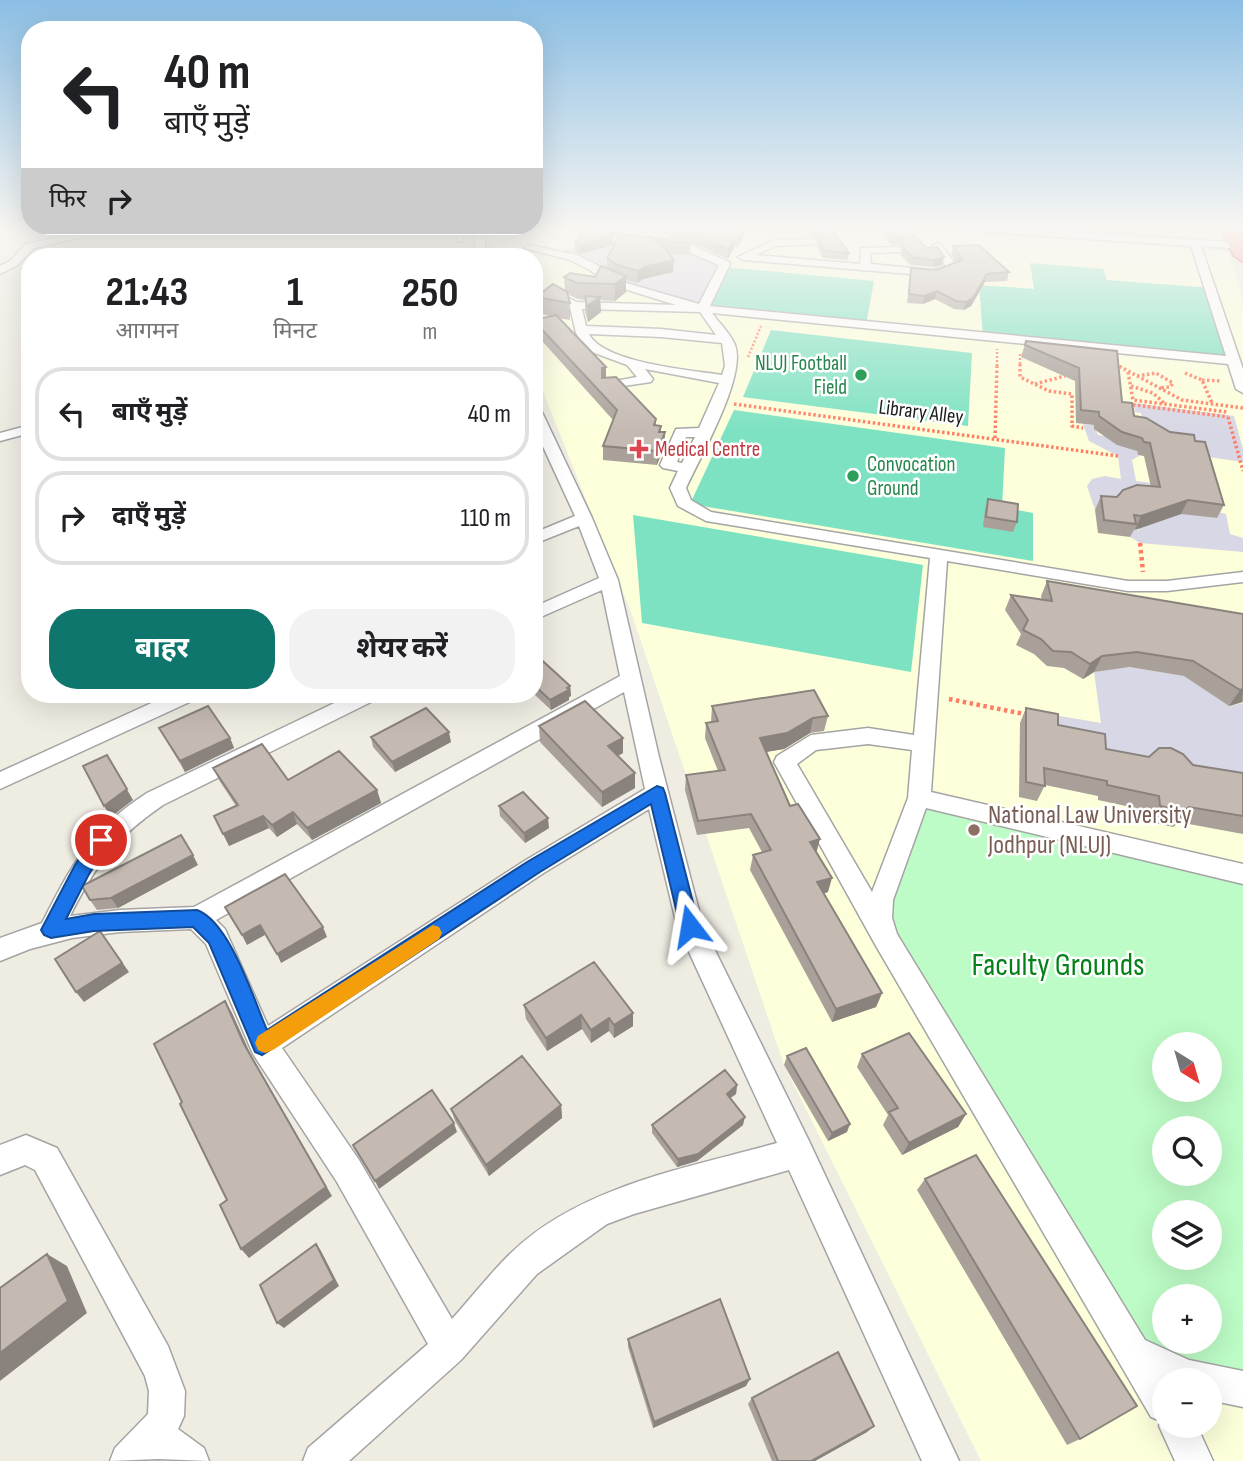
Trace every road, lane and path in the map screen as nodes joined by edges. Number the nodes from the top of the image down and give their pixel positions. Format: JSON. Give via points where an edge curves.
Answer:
{"nodes":[{"id":1,"x":559,"y":296,"type":"edge"},
{"id":2,"x":660,"y":296,"type":"edge"},
{"id":3,"x":709,"y":296,"type":"edge"},
{"id":4,"x":1213,"y":296,"type":"edge"},
{"id":5,"x":575,"y":305,"type":"junction"},
{"id":6,"x":703,"y":309,"type":"junction"},
{"id":7,"x":763,"y":321,"type":"dead end"},
{"id":8,"x":582,"y":330,"type":"junction"},
{"id":9,"x":726,"y":340,"type":"junction"},
{"id":10,"x":997,"y":345,"type":"dead end"},
{"id":11,"x":1080,"y":346,"type":"junction"},
{"id":12,"x":1021,"y":347,"type":"dead end"},
{"id":13,"x":1234,"y":361,"type":"junction"},
{"id":14,"x":631,"y":362,"type":"junction"},
{"id":15,"x":744,"y":368,"type":"dead end"},
{"id":16,"x":1128,"y":371,"type":"junction"},
{"id":17,"x":1181,"y":371,"type":"dead end"},
{"id":18,"x":1065,"y":376,"type":"edge"},
{"id":19,"x":1137,"y":376,"type":"junction"},
{"id":20,"x":727,"y":380,"type":"junction"},
{"id":21,"x":1034,"y":384,"type":"junction"},
{"id":22,"x":609,"y":386,"type":"edge"},
{"id":23,"x":1131,"y":386,"type":"junction"},
{"id":24,"x":1159,"y":388,"type":"junction"},
{"id":25,"x":1243,"y":389,"type":"edge"},
{"id":26,"x":1072,"y":396,"type":"junction"},
{"id":27,"x":1084,"y":398,"type":"edge"},
{"id":28,"x":719,"y":402,"type":"junction"},
{"id":29,"x":1122,"y":403,"type":"edge"},
{"id":30,"x":1164,"y":404,"type":"junction"},
{"id":31,"x":1213,"y":404,"type":"junction"},
{"id":32,"x":1225,"y":406,"type":"junction"},
{"id":33,"x":1243,"y":408,"type":"edge"},
{"id":34,"x":1227,"y":412,"type":"junction"},
{"id":35,"x":1228,"y":417,"type":"junction"},
{"id":36,"x":1083,"y":428,"type":"edge"},
{"id":37,"x":21,"y":431,"type":"edge"},
{"id":38,"x":543,"y":432,"type":"edge"},
{"id":39,"x":0,"y":437,"type":"edge"},
{"id":40,"x":995,"y":438,"type":"junction"},
{"id":41,"x":1118,"y":456,"type":"dead end"},
{"id":42,"x":1243,"y":471,"type":"edge"},
{"id":43,"x":584,"y":518,"type":"junction"},
{"id":44,"x":543,"y":535,"type":"edge"},
{"id":45,"x":1140,"y":543,"type":"dead end"},
{"id":46,"x":939,"y":553,"type":"junction"},
{"id":47,"x":1243,"y":577,"type":"edge"},
{"id":48,"x":609,"y":580,"type":"junction"},
{"id":49,"x":1144,"y":587,"type":"junction"},
{"id":50,"x":543,"y":610,"type":"edge"},
{"id":51,"x":631,"y":679,"type":"junction"},
{"id":52,"x":927,"y":695,"type":"junction"},
{"id":53,"x":170,"y":703,"type":"edge"},
{"id":54,"x":352,"y":703,"type":"edge"},
{"id":55,"x":1035,"y":716,"type":"edge"},
{"id":56,"x":923,"y":744,"type":"junction"},
{"id":57,"x":0,"y":781,"type":"edge"},
{"id":58,"x":657,"y":793,"type":"junction"},
{"id":59,"x":919,"y":798,"type":"junction"},
{"id":60,"x":1243,"y":874,"type":"edge"},
{"id":61,"x":197,"y":918,"type":"junction"},
{"id":62,"x":51,"y":930,"type":"junction"},
{"id":63,"x":885,"y":938,"type":"junction"},
{"id":64,"x":0,"y":950,"type":"edge"},
{"id":65,"x":262,"y":1045,"type":"junction"},
{"id":66,"x":798,"y":1152,"type":"junction"},
{"id":67,"x":0,"y":1160,"type":"edge"},
{"id":68,"x":449,"y":1348,"type":"junction"},
{"id":69,"x":1133,"y":1352,"type":"junction"},
{"id":70,"x":1167,"y":1368,"type":"edge"},
{"id":71,"x":1152,"y":1384,"type":"edge"},
{"id":72,"x":1222,"y":1384,"type":"edge"},
{"id":73,"x":1243,"y":1389,"type":"edge"},
{"id":74,"x":157,"y":1436,"type":"junction"},
{"id":75,"x":1183,"y":1438,"type":"edge"},
{"id":76,"x":128,"y":1461,"type":"edge"},
{"id":77,"x":191,"y":1461,"type":"edge"},
{"id":78,"x":321,"y":1461,"type":"edge"},
{"id":79,"x":940,"y":1461,"type":"edge"},
{"id":80,"x":1195,"y":1461,"type":"edge"}],
"edges":[{"from":1,"to":5,"type":"street"},
{"from":2,"to":6,"type":"street"},
{"from":3,"to":6,"type":"street"},
{"from":4,"to":13,"type":"street"},
{"from":5,"to":6,"type":"street"},
{"from":5,"to":8,"type":"street"},
{"from":6,"to":9,"type":"street"},
{"from":6,"to":11,"type":"street"},
{"from":7,"to":15,"type":"path"},
{"from":8,"to":9,"type":"street"},
{"from":8,"to":14,"type":"street","via":[[586,341],[600,351]]},
{"from":9,"to":20,"type":"street","via":[[732,366]]},
{"from":10,"to":40,"type":"path"},
{"from":11,"to":13,"type":"street"},
{"from":11,"to":16,"type":"path"},
{"from":12,"to":21,"type":"path","via":[[1020,377]]},
{"from":13,"to":25,"type":"street"},
{"from":14,"to":20,"type":"street"},
{"from":14,"to":22,"type":"street","via":[[646,379]]},
{"from":16,"to":19,"type":"path"},
{"from":16,"to":23,"type":"path"},
{"from":17,"to":31,"type":"path","via":[[1202,380]]},
{"from":18,"to":21,"type":"path"},
{"from":19,"to":24,"type":"path"},
{"from":19,"to":24,"type":"path","via":[[1154,373],[1173,383]]},
{"from":20,"to":28,"type":"street"},
{"from":21,"to":26,"type":"path"},
{"from":23,"to":30,"type":"path","via":[[1153,393]]},
{"from":23,"to":30,"type":"path","via":[[1133,400]]},
{"from":24,"to":31,"type":"path","via":[[1182,400]]},
{"from":26,"to":27,"type":"path"},
{"from":26,"to":36,"type":"path","via":[[1072,426]]},
{"from":28,"to":40,"type":"path","name":"Library Alley"},
{"from":28,"to":46,"type":"street","via":[[678,488],[684,503],[706,516]]},
{"from":29,"to":35,"type":"path"},
{"from":30,"to":34,"type":"path"},
{"from":31,"to":32,"type":"path"},
{"from":32,"to":33,"type":"path"},
{"from":32,"to":34,"type":"path"},
{"from":34,"to":35,"type":"path"},
{"from":35,"to":42,"type":"path"},
{"from":37,"to":39,"type":"street"},
{"from":38,"to":43,"type":"street"},
{"from":40,"to":41,"type":"path","name":"Library Alley"},
{"from":43,"to":44,"type":"street"},
{"from":43,"to":48,"type":"street"},
{"from":45,"to":49,"type":"path"},
{"from":46,"to":49,"type":"street"},
{"from":46,"to":52,"type":"street"},
{"from":47,"to":49,"type":"street"},
{"from":48,"to":50,"type":"street"},
{"from":48,"to":51,"type":"street"},
{"from":51,"to":58,"type":"street"},
{"from":51,"to":61,"type":"street"},
{"from":52,"to":55,"type":"path"},
{"from":52,"to":56,"type":"street"},
{"from":53,"to":57,"type":"street"},
{"from":54,"to":62,"type":"street","via":[[127,817],[101,840]]},
{"from":56,"to":59,"type":"street"},
{"from":56,"to":63,"type":"street","via":[[868,736],[811,743],[785,762]]},
{"from":58,"to":65,"type":"street","via":[[534,867]]},
{"from":58,"to":66,"type":"street","via":[[690,926]]},
{"from":59,"to":60,"type":"street"},
{"from":59,"to":63,"type":"street","via":[[881,900],[879,918]]},
{"from":61,"to":62,"type":"street","via":[[94,922]]},
{"from":61,"to":65,"type":"street","via":[[216,937]]},
{"from":62,"to":64,"type":"street"},
{"from":63,"to":69,"type":"street"},
{"from":65,"to":68,"type":"street","via":[[348,1171]]},
{"from":66,"to":68,"type":"street","via":[[597,1212],[525,1262]]},
{"from":66,"to":79,"type":"street"},
{"from":67,"to":74,"type":"street","via":[[26,1150],[46,1159],[156,1358],[169,1403]]},
{"from":68,"to":78,"type":"street"},
{"from":69,"to":70,"type":"street"},
{"from":69,"to":71,"type":"street"},
{"from":72,"to":73,"type":"street"},
{"from":74,"to":76,"type":"street"},
{"from":74,"to":77,"type":"street"},
{"from":75,"to":80,"type":"street"}]}
